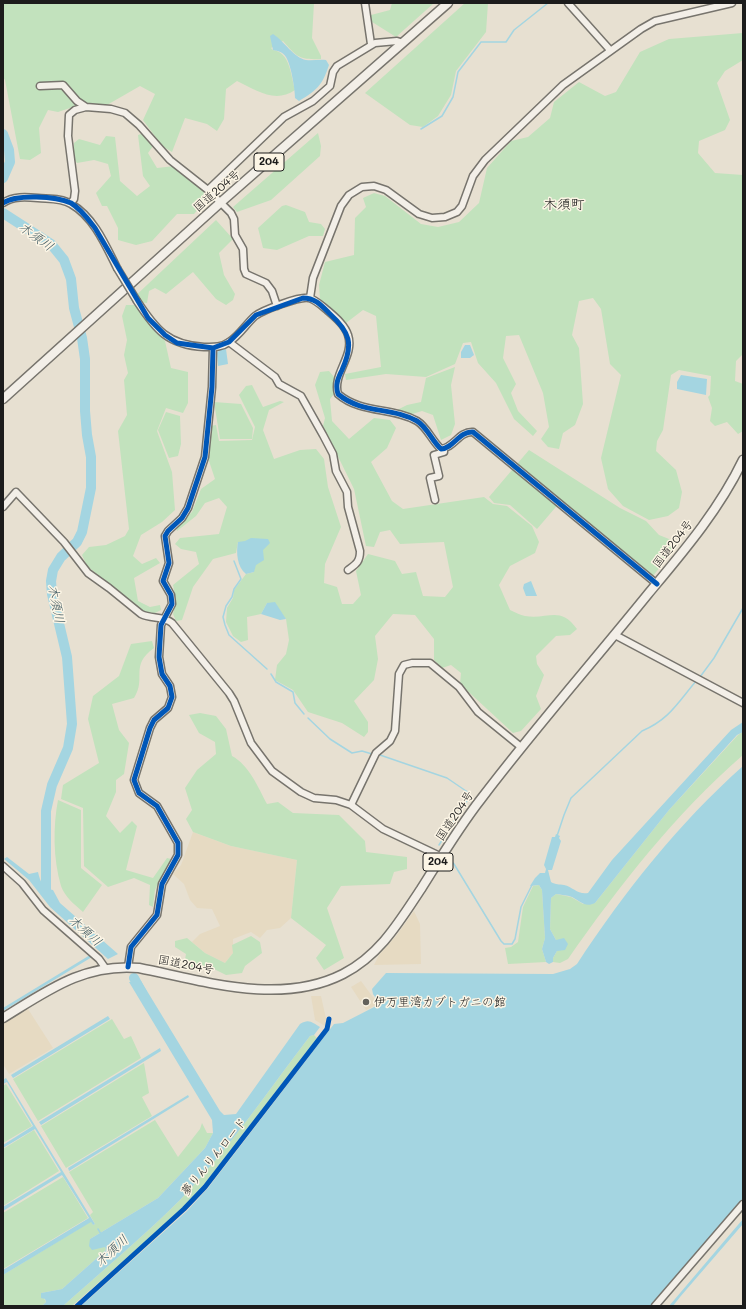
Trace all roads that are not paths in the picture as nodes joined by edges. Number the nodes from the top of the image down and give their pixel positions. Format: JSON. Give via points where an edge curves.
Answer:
{"nodes":[{"id":1,"x":365,"y":3,"type":"edge"},
{"id":2,"x":448,"y":3,"type":"edge"},
{"id":3,"x":568,"y":3,"type":"edge"},
{"id":4,"x":732,"y":3,"type":"edge"},
{"id":5,"x":707,"y":5,"type":"edge"},
{"id":6,"x":404,"y":43,"type":"junction"},
{"id":7,"x":370,"y":44,"type":"junction"},
{"id":8,"x":610,"y":50,"type":"junction"},
{"id":9,"x":40,"y":86,"type":"dead end"},
{"id":10,"x":86,"y":107,"type":"junction"},
{"id":11,"x":208,"y":190,"type":"junction"},
{"id":12,"x":5,"y":202,"type":"edge"},
{"id":13,"x":71,"y":203,"type":"junction"},
{"id":14,"x":220,"y":203,"type":"junction"},
{"id":15,"x":310,"y":298,"type":"junction"},
{"id":16,"x":277,"y":306,"type":"junction"},
{"id":17,"x":229,"y":342,"type":"junction"},
{"id":18,"x":213,"y":348,"type":"junction"},
{"id":19,"x":3,"y":399,"type":"edge"},
{"id":20,"x":444,"y":449,"type":"junction"},
{"id":21,"x":743,"y":460,"type":"edge"},
{"id":22,"x":435,"y":500,"type":"dead end"},
{"id":23,"x":3,"y":507,"type":"edge"},
{"id":24,"x":348,"y":570,"type":"dead end"},
{"id":25,"x":657,"y":584,"type":"junction"},
{"id":26,"x":164,"y":619,"type":"junction"},
{"id":27,"x":615,"y":635,"type":"junction"},
{"id":28,"x":743,"y":703,"type":"edge"},
{"id":29,"x":521,"y":747,"type":"junction"},
{"id":30,"x":352,"y":805,"type":"junction"},
{"id":31,"x":442,"y":857,"type":"junction"},
{"id":32,"x":3,"y":866,"type":"edge"},
{"id":33,"x":128,"y":967,"type":"junction"},
{"id":34,"x":106,"y":969,"type":"junction"},
{"id":35,"x":3,"y":1018,"type":"edge"},
{"id":36,"x":743,"y":1204,"type":"edge"},
{"id":37,"x":655,"y":1306,"type":"edge"}],
"edges":[{"from":1,"to":7,"type":"street"},
{"from":2,"to":6,"type":"highway","name":"国道204号","number":"204"},
{"from":3,"to":8,"type":"street"},
{"from":4,"to":5,"type":"street"},
{"from":5,"to":8,"type":"street","via":[[655,21]]},
{"from":6,"to":7,"type":"street","via":[[396,41]]},
{"from":6,"to":14,"type":"highway","name":"国道204号","number":"204"},
{"from":7,"to":11,"type":"street","via":[[368,48],[337,66],[330,86],[313,101],[284,117]]},
{"from":8,"to":15,"type":"street","via":[[563,85],[485,160],[473,176],[462,206],[457,212],[445,217],[432,218],[419,214],[386,190],[374,186],[362,188],[349,195],[342,206],[313,278]]},
{"from":9,"to":10,"type":"street","via":[[63,85]]},
{"from":10,"to":11,"type":"street","via":[[125,113],[148,134],[170,160]]},
{"from":10,"to":13,"type":"street","via":[[69,115],[67,124],[75,191]]},
{"from":11,"to":14,"type":"street"},
{"from":12,"to":13,"type":"street","via":[[16,198],[34,198]]},
{"from":13,"to":18,"type":"street","bridge":true,"via":[[95,228],[148,318],[177,343]]},
{"from":14,"to":16,"type":"street","via":[[234,219],[235,235],[243,249],[246,274],[266,283]]},
{"from":14,"to":19,"type":"highway","name":"国道204号","number":"204"},
{"from":15,"to":16,"type":"street"},
{"from":15,"to":20,"type":"street","via":[[342,324],[348,335],[348,352],[337,380],[338,394],[365,408],[415,420],[423,425],[436,445]]},
{"from":16,"to":17,"type":"street","via":[[256,315]]},
{"from":17,"to":18,"type":"street"},
{"from":17,"to":24,"type":"street","via":[[275,377],[279,384],[301,396],[323,434],[336,471],[347,492],[348,507],[360,551],[358,563]]},
{"from":18,"to":26,"type":"street","via":[[205,457],[188,508],[165,536],[169,563],[163,581],[171,595],[172,604]]},
{"from":20,"to":22,"type":"street","via":[[444,452],[434,455],[438,476],[430,478]]},
{"from":20,"to":25,"type":"street","via":[[462,434],[473,432]]},
{"from":21,"to":25,"type":"highway","name":"国道204号","number":"204","via":[[718,505]]},
{"from":23,"to":26,"type":"street","via":[[16,492],[64,542],[88,574],[141,614]]},
{"from":25,"to":27,"type":"highway","name":"国道204号","number":"204"},
{"from":26,"to":30,"type":"street","via":[[172,623],[234,701],[251,743],[272,771],[314,798],[336,800]]},
{"from":26,"to":33,"type":"street","via":[[160,633],[159,657],[162,674],[172,692],[171,702],[150,728],[134,780],[139,793],[157,806],[178,843],[179,850],[162,884],[157,915],[131,947]]},
{"from":27,"to":28,"type":"street"},
{"from":27,"to":29,"type":"highway","name":"国道204号","number":"204"},
{"from":29,"to":30,"type":"street","via":[[478,712],[459,688],[430,663],[404,665],[399,674],[395,731],[390,741],[376,753]]},
{"from":29,"to":31,"type":"highway","name":"国道204号","number":"204","via":[[479,801]]},
{"from":30,"to":31,"type":"street","via":[[383,829]]},
{"from":31,"to":33,"type":"highway","name":"国道204号","number":"204","via":[[377,950],[355,967],[319,984],[284,989],[248,988]]},
{"from":32,"to":34,"type":"street","via":[[22,883],[43,910],[99,959]]},
{"from":33,"to":34,"type":"highway","name":"国道204号","number":"204"},
{"from":34,"to":35,"type":"highway","name":"国道204号","number":"204","via":[[67,980]]},
{"from":36,"to":37,"type":"street"}]}
